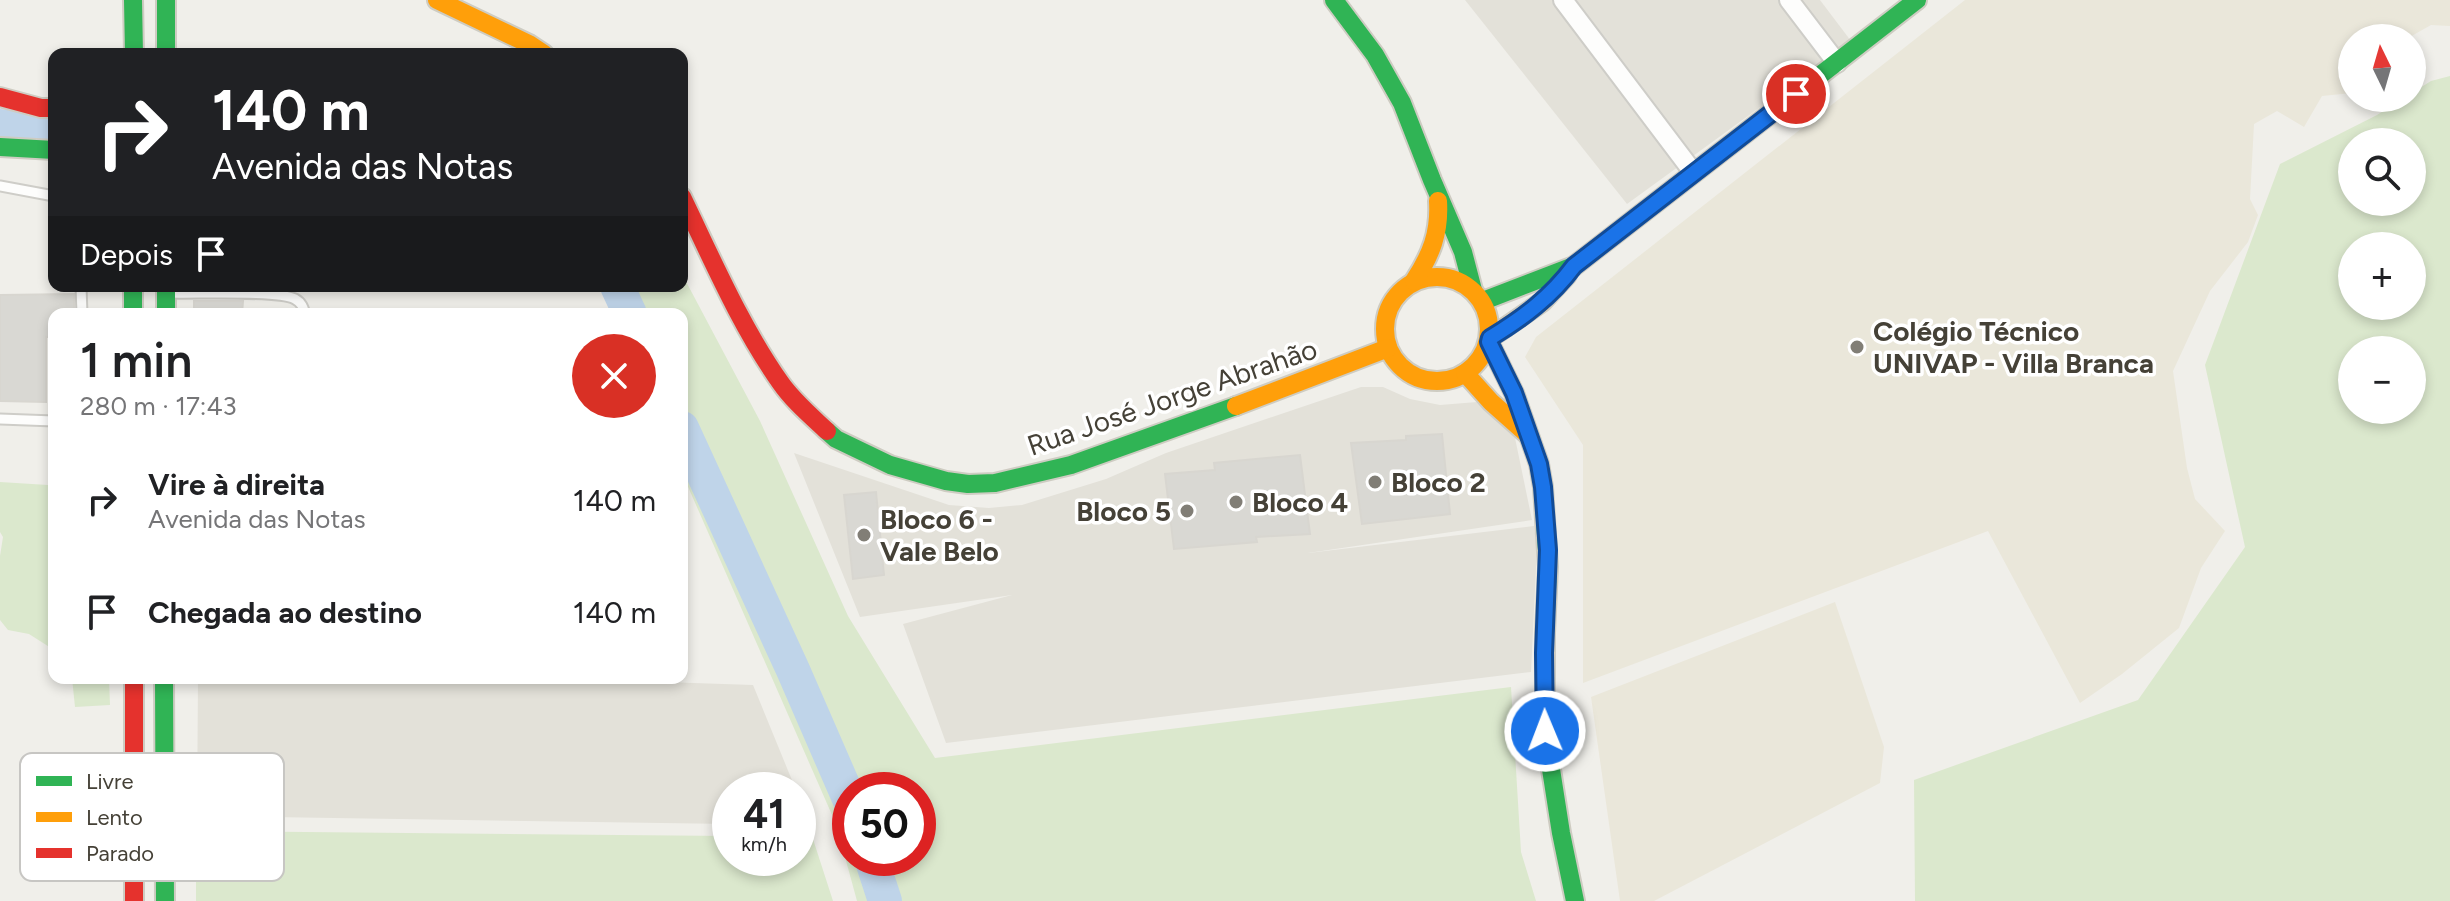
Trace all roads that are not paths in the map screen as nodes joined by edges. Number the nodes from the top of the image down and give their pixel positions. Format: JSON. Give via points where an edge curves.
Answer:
{"nodes":[{"id":1,"x":133,"y":0,"type":"edge"},
{"id":2,"x":437,"y":0,"type":"edge"},
{"id":3,"x":1334,"y":0,"type":"edge"},
{"id":4,"x":1563,"y":0,"type":"edge"},
{"id":5,"x":1789,"y":0,"type":"edge"},
{"id":6,"x":1917,"y":0,"type":"edge"},
{"id":7,"x":168,"y":3,"type":"edge"},
{"id":8,"x":134,"y":48,"type":"edge"},
{"id":9,"x":166,"y":48,"type":"edge"},
{"id":10,"x":535,"y":48,"type":"edge"},
{"id":11,"x":1837,"y":63,"type":"junction"},
{"id":12,"x":0,"y":97,"type":"edge"},
{"id":13,"x":48,"y":108,"type":"edge"},
{"id":14,"x":0,"y":147,"type":"edge"},
{"id":15,"x":48,"y":149,"type":"edge"},
{"id":16,"x":1693,"y":172,"type":"junction"},
{"id":17,"x":0,"y":186,"type":"edge"},
{"id":18,"x":1437,"y":194,"type":"junction"},
{"id":19,"x":48,"y":195,"type":"edge"},
{"id":20,"x":688,"y":209,"type":"edge"},
{"id":21,"x":1574,"y":266,"type":"junction"},
{"id":22,"x":1414,"y":281,"type":"junction"},
{"id":23,"x":206,"y":292,"type":"edge"},
{"id":24,"x":1478,"y":295,"type":"junction"},
{"id":25,"x":303,"y":308,"type":"edge"},
{"id":26,"x":1489,"y":340,"type":"junction"},
{"id":27,"x":1388,"y":348,"type":"junction"},
{"id":28,"x":1465,"y":373,"type":"junction"},
{"id":29,"x":0,"y":419,"type":"edge"},
{"id":30,"x":48,"y":421,"type":"edge"},
{"id":31,"x":1527,"y":434,"type":"junction"},
{"id":32,"x":134,"y":684,"type":"edge"},
{"id":33,"x":164,"y":684,"type":"edge"},
{"id":34,"x":134,"y":753,"type":"edge"},
{"id":35,"x":164,"y":753,"type":"edge"},
{"id":36,"x":165,"y":881,"type":"edge"},
{"id":37,"x":165,"y":901,"type":"edge"},
{"id":38,"x":1575,"y":901,"type":"edge"}],
"edges":[{"from":1,"to":8,"type":"main road"},
{"from":2,"to":10,"type":"main road"},
{"from":3,"to":18,"type":"main road","via":[[1396,89]]},
{"from":4,"to":16,"type":"street"},
{"from":5,"to":11,"type":"street"},
{"from":6,"to":11,"type":"main road"},
{"from":7,"to":9,"type":"main road"},
{"from":11,"to":16,"type":"main road"},
{"from":12,"to":13,"type":"main road"},
{"from":14,"to":15,"type":"main road"},
{"from":16,"to":21,"type":"main road"},
{"from":17,"to":19,"type":"lane"},
{"from":18,"to":22,"type":"main road","via":[[1435,244]]},
{"from":18,"to":24,"type":"main road"},
{"from":20,"to":27,"type":"main road","name":"Rua José Jorge Abrahão","via":[[738,313],[797,403],[836,439],[890,465],[946,481],[995,483],[1071,465]]},
{"from":21,"to":24,"type":"main road","via":[[1537,282]]},
{"from":21,"to":26,"type":"main road","via":[[1551,294]]},
{"from":22,"to":24,"type":"main road","via":[[1445,276]]},
{"from":22,"to":27,"type":"main road","via":[[1388,310]]},
{"from":23,"to":25,"type":"lane","via":[[293,297]]},
{"from":24,"to":26,"type":"main road","via":[[1489,319]]},
{"from":26,"to":28,"type":"main road","via":[[1484,354]]},
{"from":26,"to":31,"type":"main road"},
{"from":27,"to":28,"type":"main road","via":[[1407,372],[1421,379],[1451,379]]},
{"from":28,"to":31,"type":"main road"},
{"from":29,"to":30,"type":"lane"},
{"from":31,"to":38,"type":"main road","via":[[1539,464],[1548,532],[1545,731]]},
{"from":32,"to":34,"type":"main road"},
{"from":33,"to":35,"type":"main road"},
{"from":36,"to":37,"type":"main road"}]}
